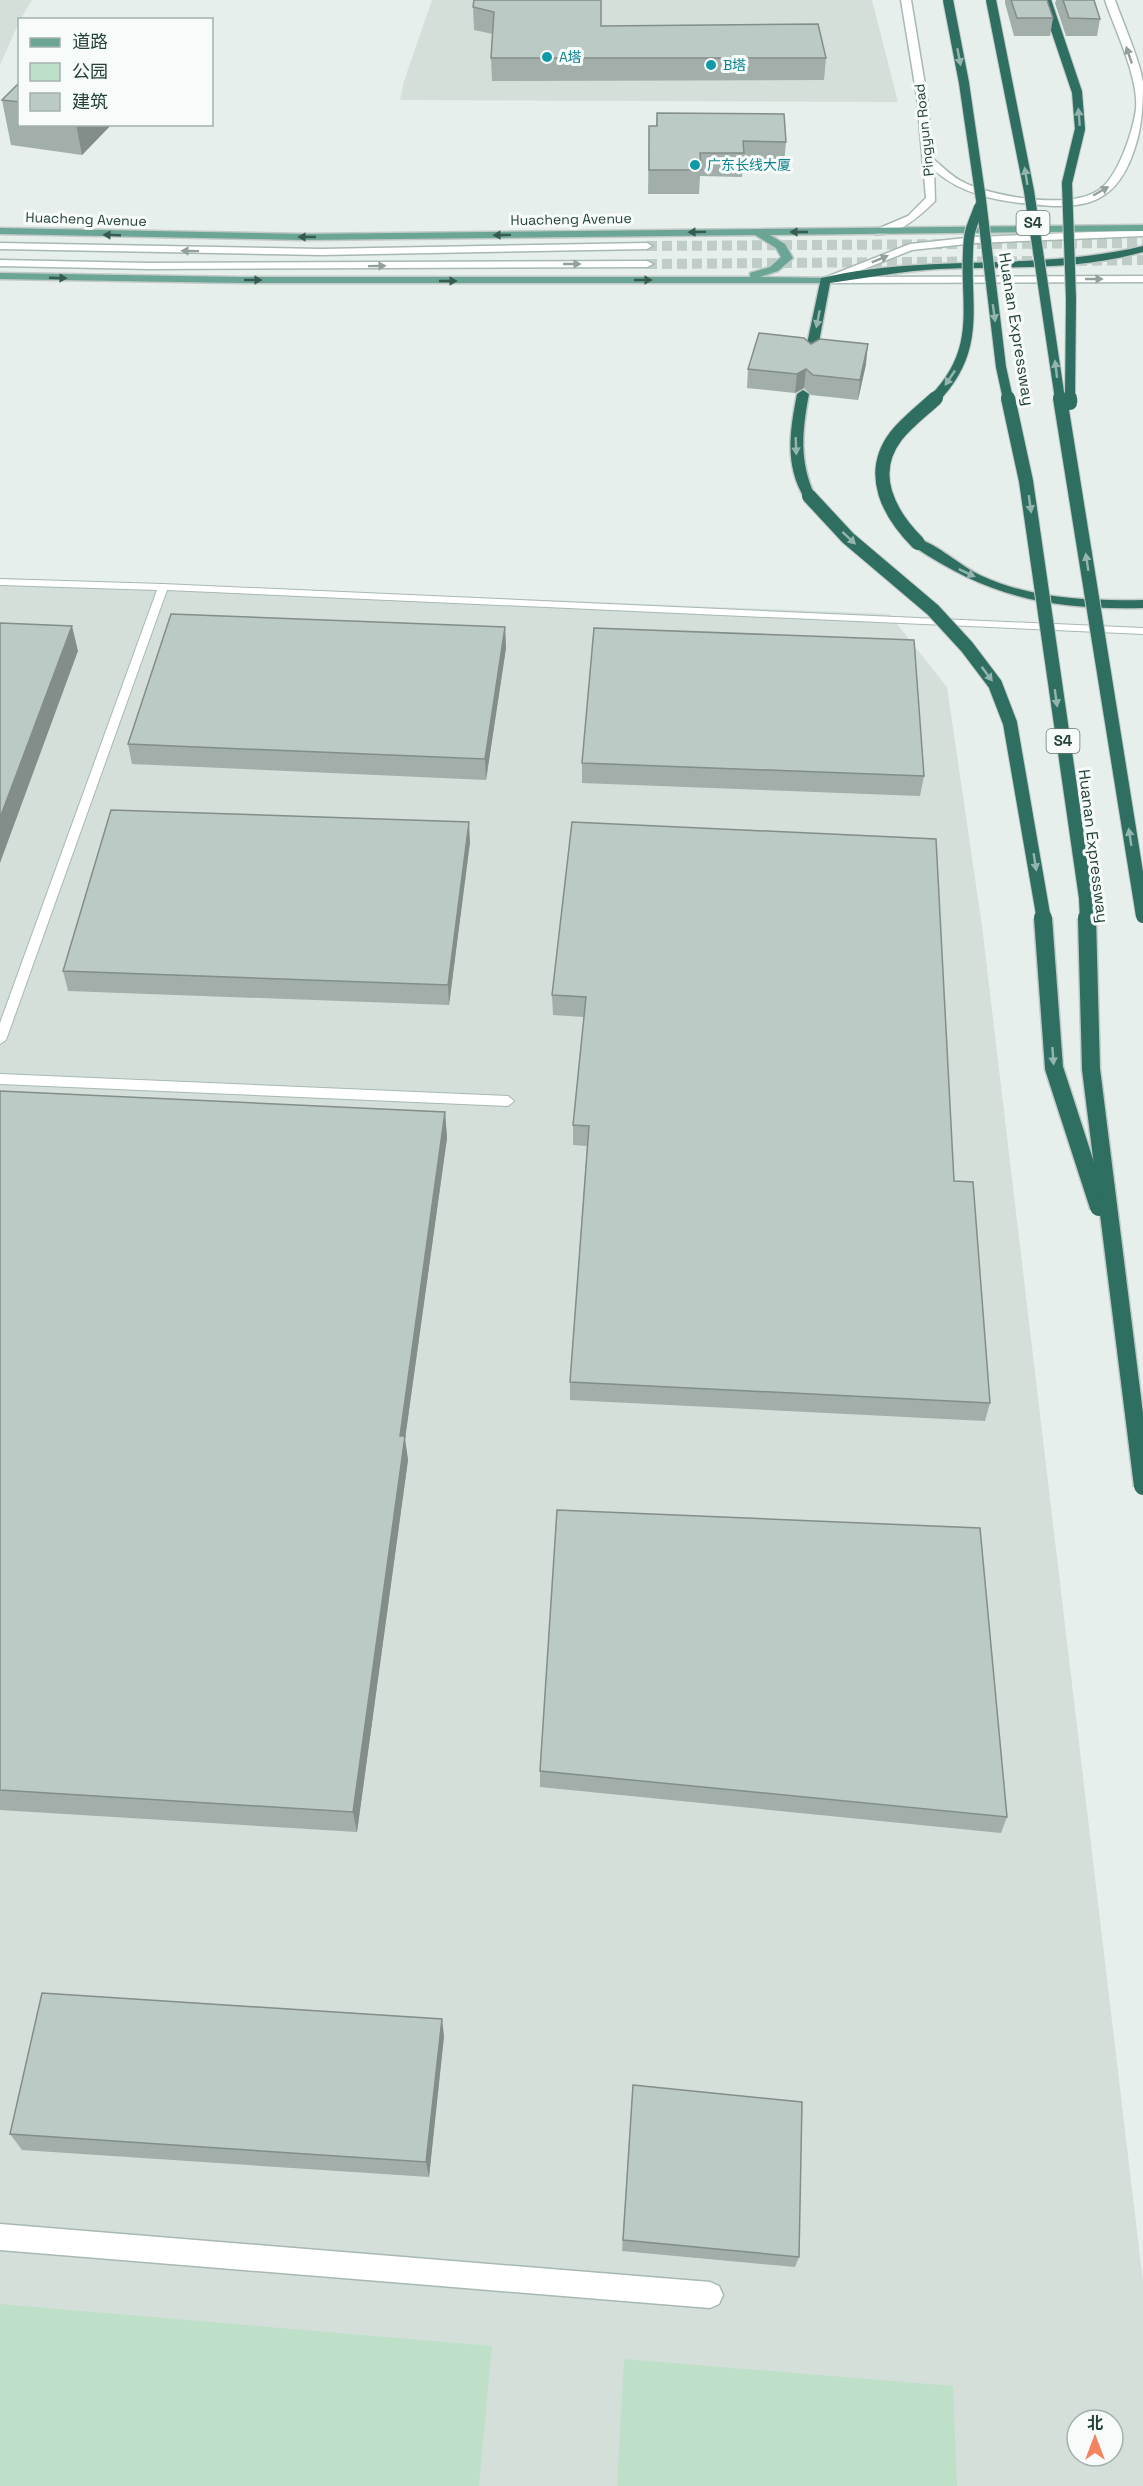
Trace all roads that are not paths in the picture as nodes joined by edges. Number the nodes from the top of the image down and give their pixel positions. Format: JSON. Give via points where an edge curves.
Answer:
{"nodes":[{"id":1,"x":906,"y":0,"type":"edge"},
{"id":2,"x":948,"y":0,"type":"edge"},
{"id":3,"x":991,"y":0,"type":"edge"},
{"id":4,"x":1046,"y":0,"type":"edge"},
{"id":5,"x":1110,"y":0,"type":"edge"},
{"id":6,"x":1140,"y":111,"type":"junction"},
{"id":7,"x":1143,"y":125,"type":"edge"},
{"id":8,"x":929,"y":161,"type":"junction"},
{"id":9,"x":981,"y":200,"type":"junction"},
{"id":10,"x":1143,"y":228,"type":"edge"},
{"id":11,"x":0,"y":231,"type":"edge"},
{"id":12,"x":756,"y":231,"type":"junction"},
{"id":13,"x":879,"y":232,"type":"junction"},
{"id":14,"x":1143,"y":233,"type":"edge"},
{"id":15,"x":0,"y":246,"type":"edge"},
{"id":16,"x":647,"y":246,"type":"tunnel mouth"},
{"id":17,"x":1143,"y":249,"type":"edge"},
{"id":18,"x":0,"y":263,"type":"edge"},
{"id":19,"x":647,"y":264,"type":"tunnel mouth"},
{"id":20,"x":0,"y":276,"type":"edge"},
{"id":21,"x":732,"y":279,"type":"junction"},
{"id":22,"x":1143,"y":279,"type":"edge"},
{"id":23,"x":825,"y":280,"type":"junction"},
{"id":24,"x":810,"y":358,"type":"edge"},
{"id":25,"x":803,"y":394,"type":"edge"},
{"id":26,"x":1069,"y":447,"type":"junction"},
{"id":27,"x":0,"y":582,"type":"edge"},
{"id":28,"x":163,"y":587,"type":"junction"},
{"id":29,"x":1143,"y":604,"type":"edge"},
{"id":30,"x":1143,"y":632,"type":"edge"},
{"id":31,"x":1143,"y":916,"type":"edge"},
{"id":32,"x":0,"y":1040,"type":"edge"},
{"id":33,"x":0,"y":1079,"type":"edge"},
{"id":34,"x":508,"y":1101,"type":"dead end"},
{"id":35,"x":1111,"y":1245,"type":"junction"},
{"id":36,"x":1143,"y":1486,"type":"edge"},
{"id":37,"x":0,"y":2237,"type":"edge"},
{"id":38,"x":710,"y":2295,"type":"dead end"}],
"edges":[{"from":1,"to":8,"type":"street","name":"Pingyun Road"},
{"from":2,"to":9,"type":"highway","name":"Huanan Expressway","number":"S4","one_way":true,"bridge":true},
{"from":26,"to":3,"type":"highway","name":"Huanan Expressway","number":"S4","one_way":true,"bridge":true,"via":[[1020,142]]},
{"from":26,"to":4,"type":"highway","one_way":true,"bridge":true,"via":[[1071,299],[1066,183],[1080,129],[1077,92]]},
{"from":6,"to":5,"type":"street","one_way":true,"via":[[1138,82]]},
{"from":6,"to":7,"type":"street"},
{"from":8,"to":6,"type":"street","one_way":true,"via":[[955,182],[996,197],[1037,201],[1084,199],[1113,184],[1130,148]]},
{"from":8,"to":13,"type":"street","name":"Pingyun Road","via":[[931,199],[912,218]]},
{"from":9,"to":29,"type":"highway","one_way":true,"bridge":true,"via":[[969,236],[969,331],[955,371],[942,391],[891,442],[882,462],[881,481],[888,504],[899,526],[918,543],[989,584],[1108,605]]},
{"from":9,"to":35,"type":"highway","name":"Huanan Expressway","number":"S4","one_way":true,"bridge":true,"via":[[1001,367],[1026,481],[1086,898],[1091,1069]]},
{"from":10,"to":13,"type":"main road","name":"Huacheng Avenue"},
{"from":12,"to":11,"type":"main road","name":"Huacheng Avenue","one_way":true,"via":[[316,237]]},
{"from":13,"to":12,"type":"main road","name":"Huacheng Avenue","one_way":true},
{"from":12,"to":21,"type":"main road","via":[[781,246],[788,258],[774,269]]},
{"from":23,"to":14,"type":"street","one_way":true,"via":[[910,247],[975,240]]},
{"from":16,"to":15,"type":"street","name":"Huacheng Avenue","one_way":true,"via":[[321,252]]},
{"from":17,"to":23,"type":"highway","via":[[1116,257],[1061,264],[907,268]]},
{"from":18,"to":19,"type":"street","one_way":true},
{"from":20,"to":21,"type":"main road","one_way":true,"via":[[241,280]]},
{"from":21,"to":23,"type":"main road"},
{"from":23,"to":22,"type":"street","one_way":true},
{"from":23,"to":24,"type":"highway","one_way":true},
{"from":25,"to":35,"type":"highway","one_way":true,"bridge":true,"via":[[795,432],[796,471],[808,496],[848,538],[933,610],[967,647],[995,684],[1010,723],[1044,922],[1054,1068]]},
{"from":31,"to":26,"type":"highway","name":"Huanan Expressway","number":"S4","one_way":true,"bridge":true},
{"from":27,"to":28,"type":"lane"},
{"from":28,"to":30,"type":"lane"},
{"from":28,"to":32,"type":"lane"},
{"from":33,"to":34,"type":"lane"},
{"from":35,"to":36,"type":"highway","name":"Huanan Expressway","number":"S4","bridge":true},
{"from":37,"to":38,"type":"street"}]}
